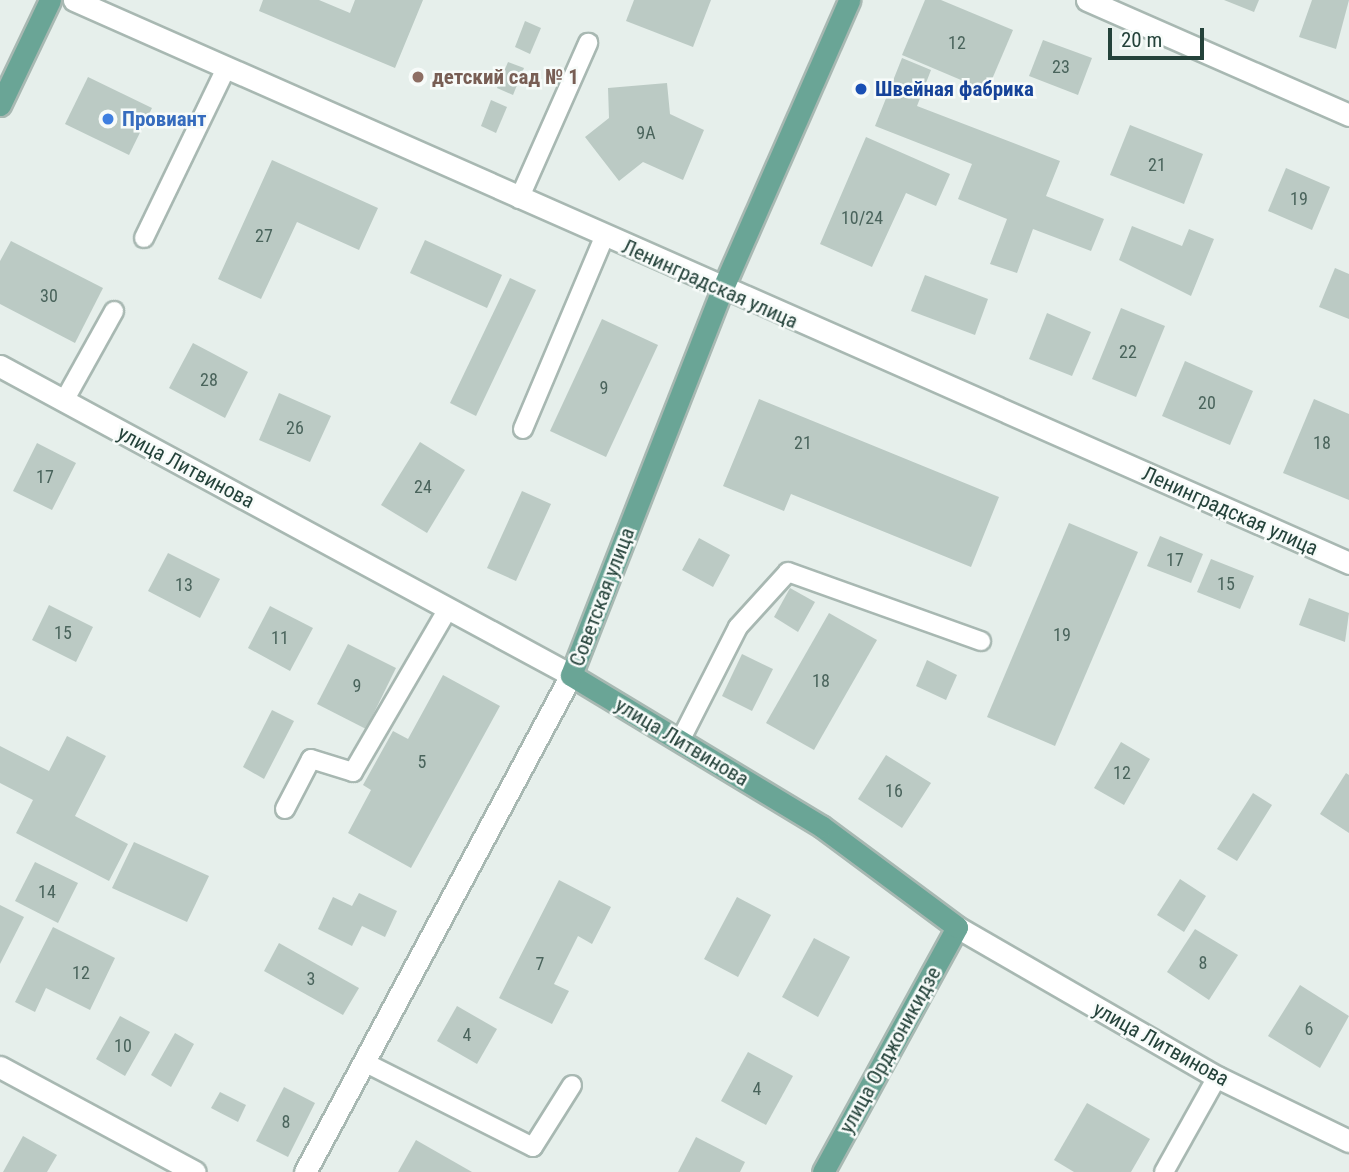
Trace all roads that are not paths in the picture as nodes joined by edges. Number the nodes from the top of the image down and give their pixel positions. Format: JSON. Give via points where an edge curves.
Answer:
{"nodes":[{"id":1,"x":50,"y":0,"type":"edge"},
{"id":2,"x":74,"y":0,"type":"edge"},
{"id":3,"x":849,"y":0,"type":"edge"},
{"id":4,"x":1087,"y":0,"type":"edge"},
{"id":5,"x":588,"y":43,"type":"dead end"},
{"id":6,"x":226,"y":68,"type":"junction"},
{"id":7,"x":0,"y":105,"type":"edge"},
{"id":8,"x":1349,"y":115,"type":"edge"},
{"id":9,"x":519,"y":199,"type":"junction"},
{"id":10,"x":604,"y":237,"type":"junction"},
{"id":11,"x":144,"y":238,"type":"dead end"},
{"id":12,"x":722,"y":290,"type":"junction"},
{"id":13,"x":114,"y":311,"type":"dead end"},
{"id":14,"x":0,"y":366,"type":"edge"},
{"id":15,"x":64,"y":401,"type":"junction"},
{"id":16,"x":523,"y":429,"type":"dead end"},
{"id":17,"x":1349,"y":563,"type":"edge"},
{"id":18,"x":448,"y":608,"type":"junction"},
{"id":19,"x":981,"y":641,"type":"dead end"},
{"id":20,"x":571,"y":675,"type":"junction"},
{"id":21,"x":680,"y":741,"type":"junction"},
{"id":22,"x":285,"y":809,"type":"dead end"},
{"id":23,"x":957,"y":927,"type":"junction"},
{"id":24,"x":364,"y":1062,"type":"junction"},
{"id":25,"x":0,"y":1068,"type":"edge"},
{"id":26,"x":1217,"y":1077,"type":"junction"},
{"id":27,"x":572,"y":1085,"type":"dead end"},
{"id":28,"x":1349,"y":1142,"type":"edge"},
{"id":29,"x":195,"y":1172,"type":"edge"},
{"id":30,"x":305,"y":1172,"type":"edge"},
{"id":31,"x":823,"y":1172,"type":"edge"},
{"id":32,"x":1164,"y":1172,"type":"edge"}],
"edges":[{"from":1,"to":7,"type":"main road"},
{"from":2,"to":6,"type":"street","name":"Ленинградская улица"},
{"from":3,"to":12,"type":"main road","name":"Советская улица"},
{"from":4,"to":8,"type":"street"},
{"from":5,"to":9,"type":"lane"},
{"from":6,"to":9,"type":"street","name":"Ленинградская улица"},
{"from":6,"to":11,"type":"lane"},
{"from":9,"to":10,"type":"street","name":"Ленинградская улица"},
{"from":10,"to":12,"type":"street","name":"Ленинградская улица"},
{"from":10,"to":16,"type":"lane"},
{"from":12,"to":17,"type":"street","name":"Ленинградская улица"},
{"from":12,"to":20,"type":"main road","name":"Советская улица"},
{"from":13,"to":15,"type":"lane"},
{"from":14,"to":15,"type":"street","name":"улица Литвинова"},
{"from":15,"to":18,"type":"street","name":"улица Литвинова"},
{"from":18,"to":20,"type":"street","name":"улица Литвинова"},
{"from":18,"to":22,"type":"lane","via":[[353,772],[311,759]]},
{"from":19,"to":21,"type":"lane","via":[[789,572],[738,627]]},
{"from":20,"to":21,"type":"main road","name":"улица Литвинова"},
{"from":20,"to":24,"type":"street","name":"Советская улица"},
{"from":21,"to":23,"type":"main road","name":"улица Литвинова","via":[[821,827]]},
{"from":23,"to":26,"type":"street","name":"улица Литвинова"},
{"from":23,"to":31,"type":"main road","name":"улица Орджоникидзе"},
{"from":24,"to":27,"type":"lane","via":[[533,1147]]},
{"from":24,"to":30,"type":"street","name":"Советская улица"},
{"from":25,"to":29,"type":"street"},
{"from":26,"to":28,"type":"street","name":"улица Литвинова"},
{"from":26,"to":32,"type":"lane"}]}
